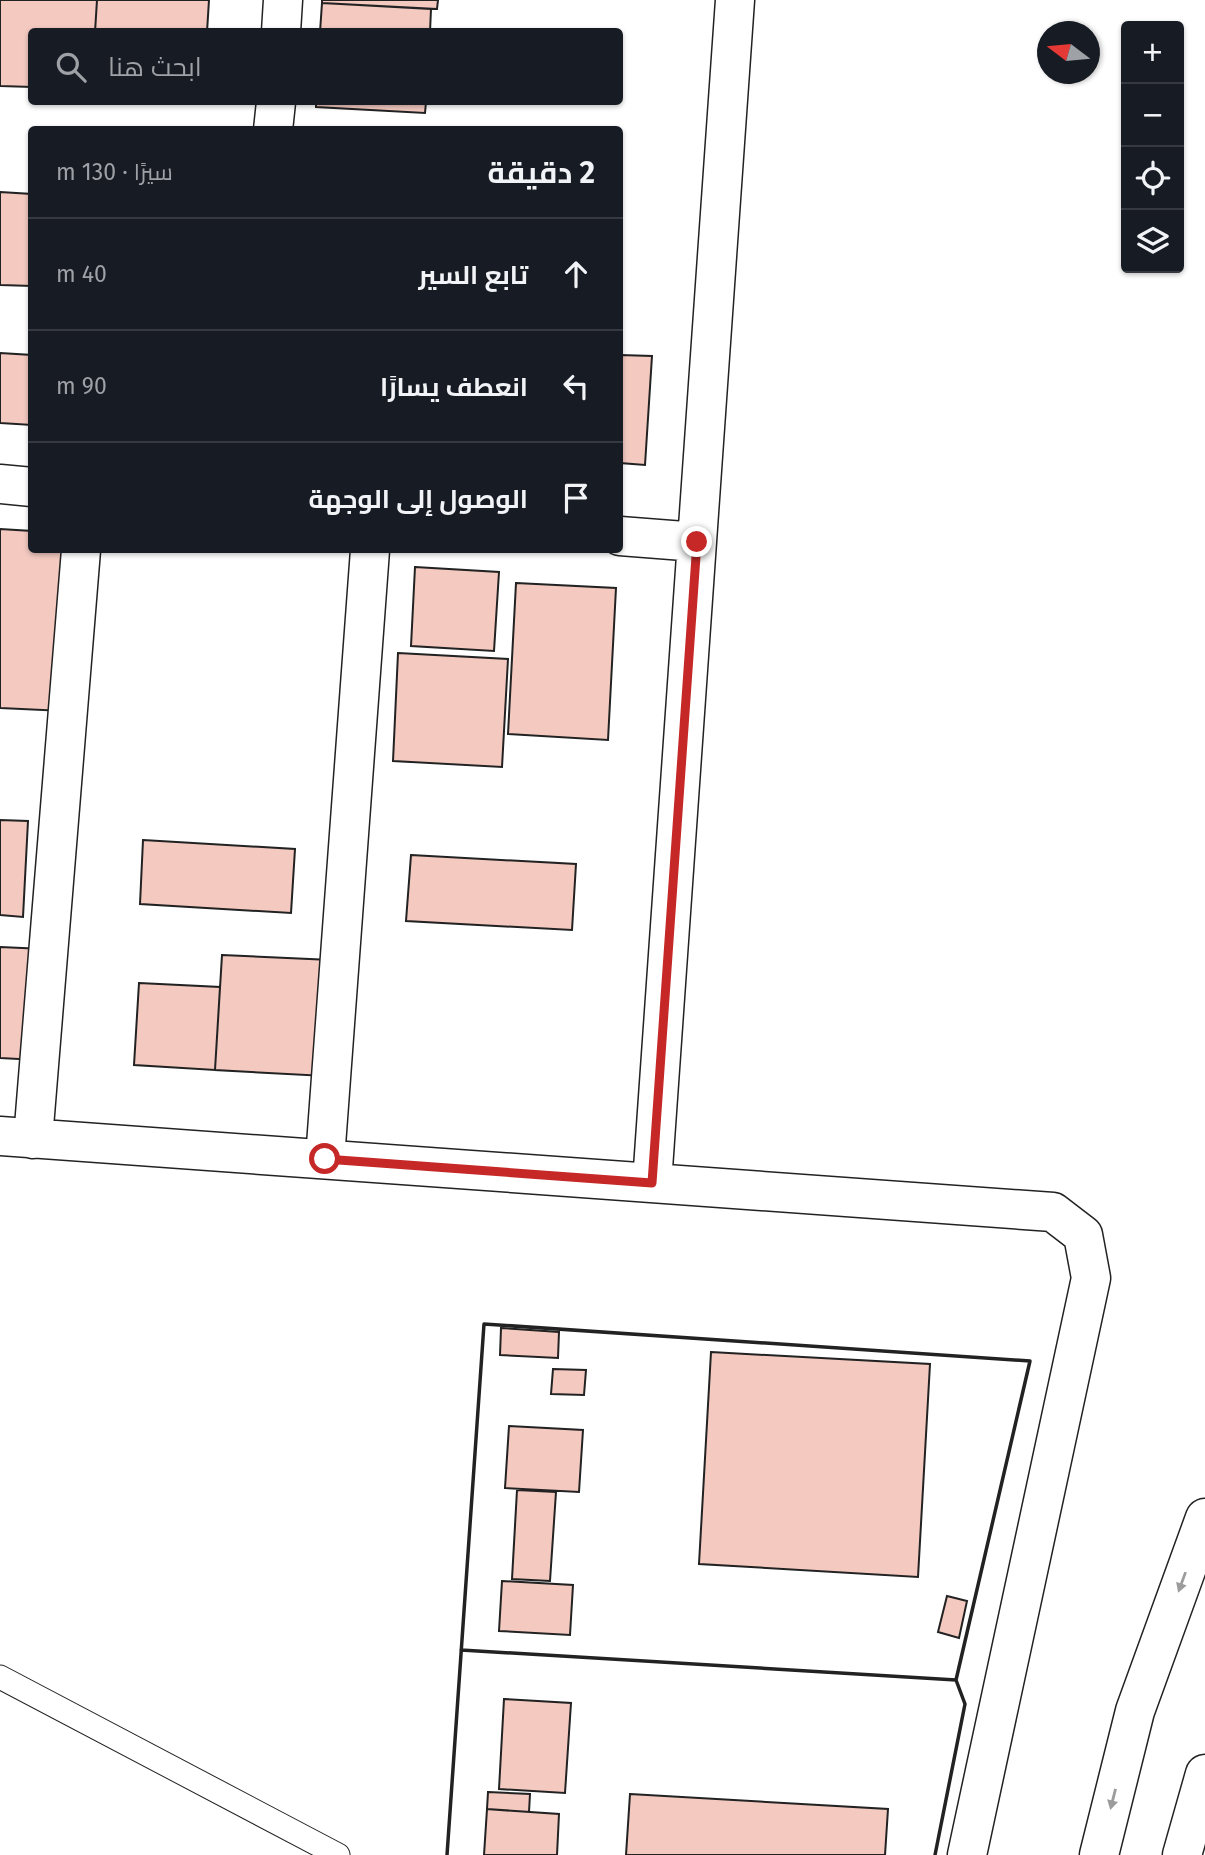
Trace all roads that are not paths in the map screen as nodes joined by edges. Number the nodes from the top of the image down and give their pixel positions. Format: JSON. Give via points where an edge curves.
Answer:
{"nodes":[{"id":1,"x":283,"y":0,"type":"edge"},
{"id":2,"x":734,"y":0,"type":"edge"},
{"id":3,"x":281,"y":28,"type":"edge"},
{"id":4,"x":276,"y":105,"type":"edge"},
{"id":5,"x":274,"y":126,"type":"edge"},
{"id":6,"x":0,"y":484,"type":"edge"},
{"id":7,"x":28,"y":487,"type":"edge"},
{"id":8,"x":623,"y":536,"type":"edge"},
{"id":9,"x":697,"y":542,"type":"junction"},
{"id":10,"x":81,"y":553,"type":"edge"},
{"id":11,"x":370,"y":553,"type":"edge"},
{"id":12,"x":17,"y":1138,"type":"edge"},
{"id":13,"x":325,"y":1159,"type":"junction"},
{"id":14,"x":652,"y":1183,"type":"junction"},
{"id":15,"x":1205,"y":1518,"type":"edge"},
{"id":16,"x":0,"y":1677,"type":"edge"},
{"id":17,"x":1205,"y":1773,"type":"edge"},
{"id":18,"x":338,"y":1855,"type":"edge"},
{"id":19,"x":967,"y":1855,"type":"edge"},
{"id":20,"x":1099,"y":1855,"type":"edge"},
{"id":21,"x":1182,"y":1855,"type":"edge"}],
"edges":[{"from":1,"to":3,"type":"street"},
{"from":2,"to":9,"type":"street"},
{"from":4,"to":5,"type":"street"},
{"from":6,"to":7,"type":"street"},
{"from":8,"to":9,"type":"street"},
{"from":9,"to":14,"type":"street"},
{"from":10,"to":12,"type":"street"},
{"from":11,"to":13,"type":"street"},
{"from":12,"to":13,"type":"street"},
{"from":13,"to":14,"type":"street"},
{"from":14,"to":19,"type":"street","via":[[1053,1212],[1083,1236],[1091,1278]]},
{"from":15,"to":20,"type":"street","one_way":true,"via":[[1135,1711]]},
{"from":16,"to":18,"type":"lane"},
{"from":17,"to":21,"type":"street"}]}
